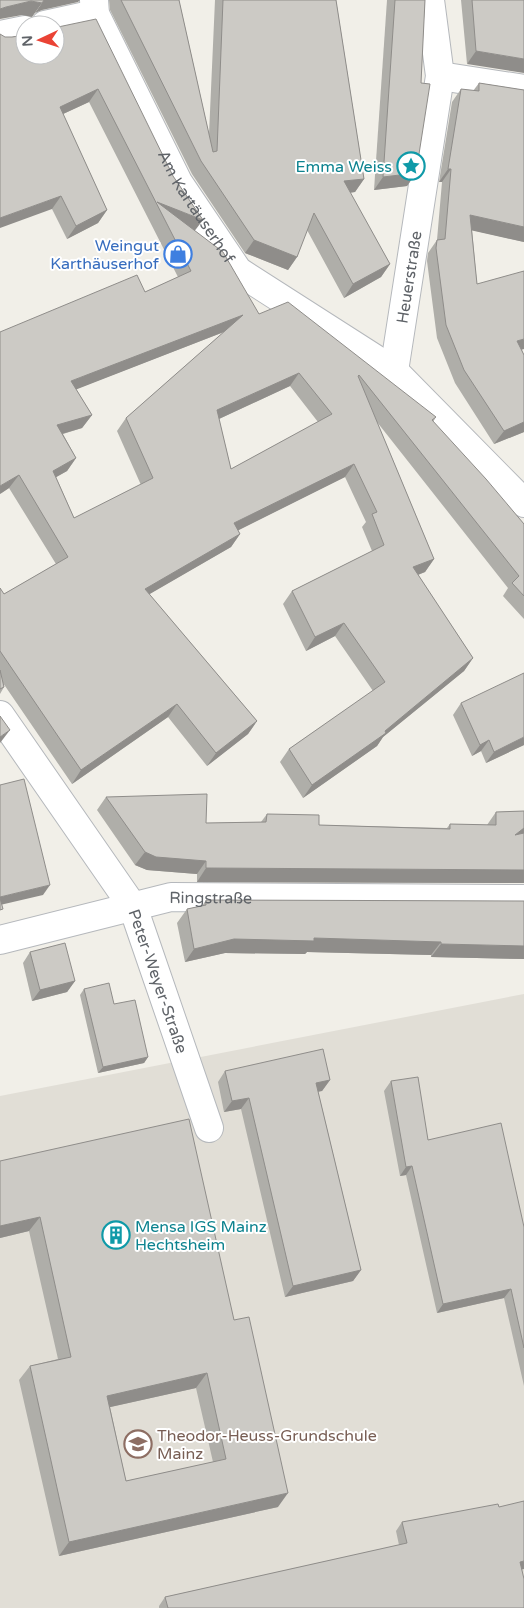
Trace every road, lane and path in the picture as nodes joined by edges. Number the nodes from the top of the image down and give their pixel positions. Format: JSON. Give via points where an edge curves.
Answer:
{"nodes":[{"id":1,"x":430,"y":0,"type":"edge"},
{"id":2,"x":94,"y":7,"type":"edge"},
{"id":3,"x":65,"y":18,"type":"edge"},
{"id":4,"x":15,"y":32,"type":"edge"},
{"id":5,"x":0,"y":35,"type":"edge"},
{"id":6,"x":440,"y":76,"type":"junction"},
{"id":7,"x":524,"y":89,"type":"edge"},
{"id":8,"x":394,"y":371,"type":"junction"},
{"id":9,"x":524,"y":503,"type":"edge"},
{"id":10,"x":0,"y":715,"type":"edge"},
{"id":11,"x":524,"y":899,"type":"edge"},
{"id":12,"x":133,"y":907,"type":"junction"},
{"id":13,"x":0,"y":940,"type":"edge"},
{"id":14,"x":209,"y":1128,"type":"dead end"}],
"edges":[{"from":1,"to":6,"type":"street","name":"Heuerstraße"},
{"from":2,"to":3,"type":"street"},
{"from":2,"to":8,"type":"street","name":"Am Kartäuserhof","via":[[178,182],[238,271]]},
{"from":4,"to":5,"type":"street"},
{"from":6,"to":7,"type":"street"},
{"from":6,"to":8,"type":"street","name":"Heuerstraße"},
{"from":8,"to":9,"type":"street"},
{"from":10,"to":12,"type":"street"},
{"from":11,"to":12,"type":"street","name":"Ringstraße","via":[[171,897]]},
{"from":12,"to":13,"type":"street","name":"Peter-Weyer-Straße"},
{"from":12,"to":14,"type":"street","name":"Peter-Weyer-Straße"}]}
